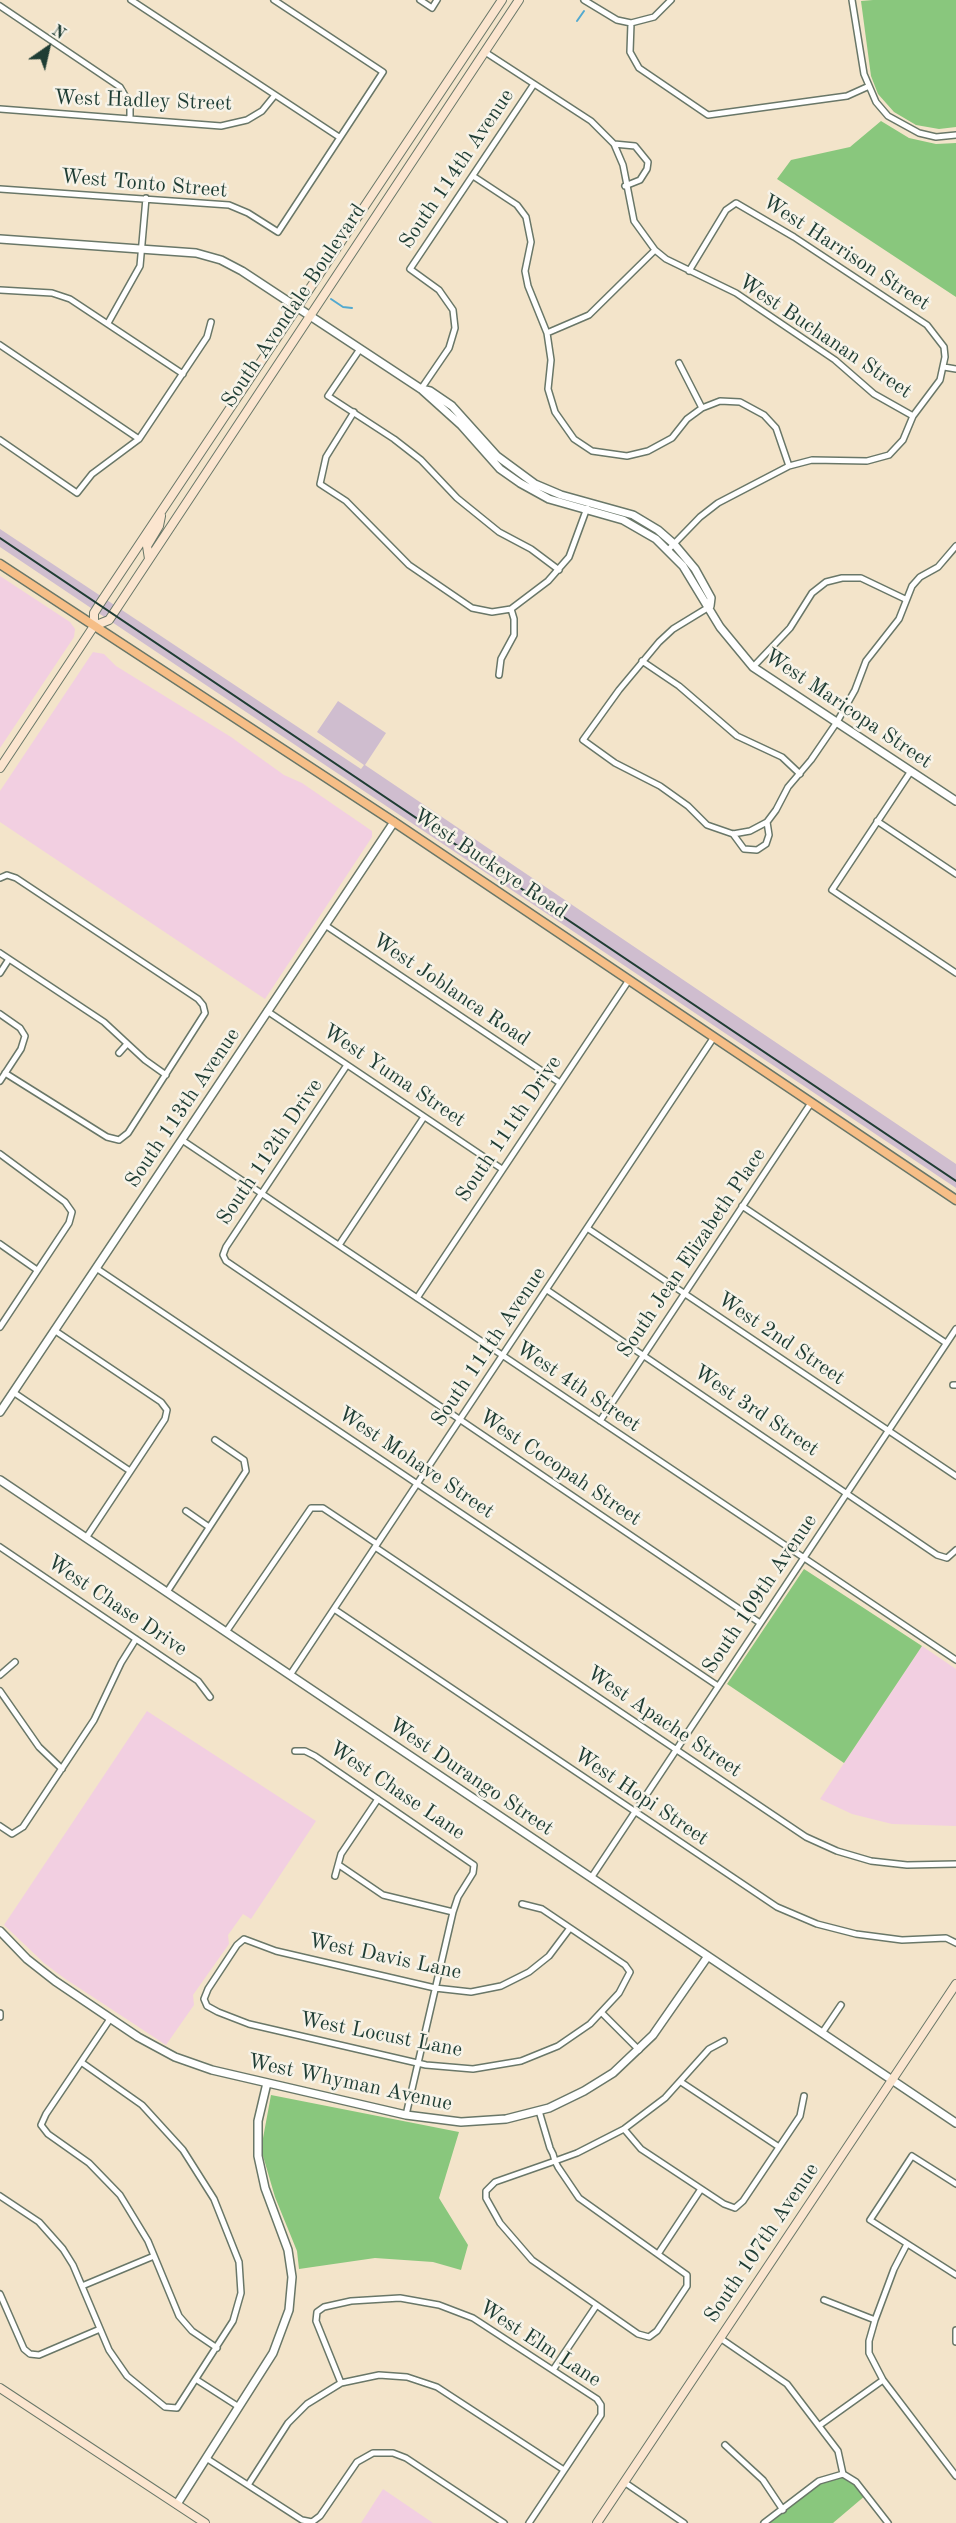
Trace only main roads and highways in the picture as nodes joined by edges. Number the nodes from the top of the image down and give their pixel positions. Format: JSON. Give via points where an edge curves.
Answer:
{"nodes":[{"id":1,"x":502,"y":0,"type":"edge"},
{"id":2,"x":519,"y":0,"type":"edge"},
{"id":3,"x":162,"y":511,"type":"junction"},
{"id":4,"x":149,"y":559,"type":"junction"},
{"id":5,"x":0,"y":564,"type":"edge"},
{"id":6,"x":94,"y":626,"type":"junction"},
{"id":7,"x":0,"y":768,"type":"edge"},
{"id":8,"x":956,"y":1200,"type":"edge"},
{"id":9,"x":956,"y":1984,"type":"edge"},
{"id":10,"x":0,"y":2388,"type":"edge"},
{"id":11,"x":206,"y":2523,"type":"edge"},
{"id":12,"x":597,"y":2523,"type":"edge"}],
"edges":[{"from":1,"to":3,"type":"main road","name":"South Avondale Boulevard"},
{"from":2,"to":4,"type":"main road","name":"South Avondale Boulevard"},
{"from":3,"to":4,"type":"main road","via":[[159,526],[147,546]]},
{"from":3,"to":6,"type":"main road","name":"South Avondale Boulevard","via":[[94,613]]},
{"from":4,"to":6,"type":"main road","name":"South Avondale Boulevard","via":[[109,620]]},
{"from":5,"to":6,"type":"main road","name":"West Buckeye Road"},
{"from":6,"to":7,"type":"main road","name":"South Avondale Boulevard"},
{"from":6,"to":8,"type":"main road","name":"West Buckeye Road","via":[[394,822]]},
{"from":9,"to":12,"type":"main road","name":"South 107th Avenue"},
{"from":10,"to":11,"type":"main road"}]}
